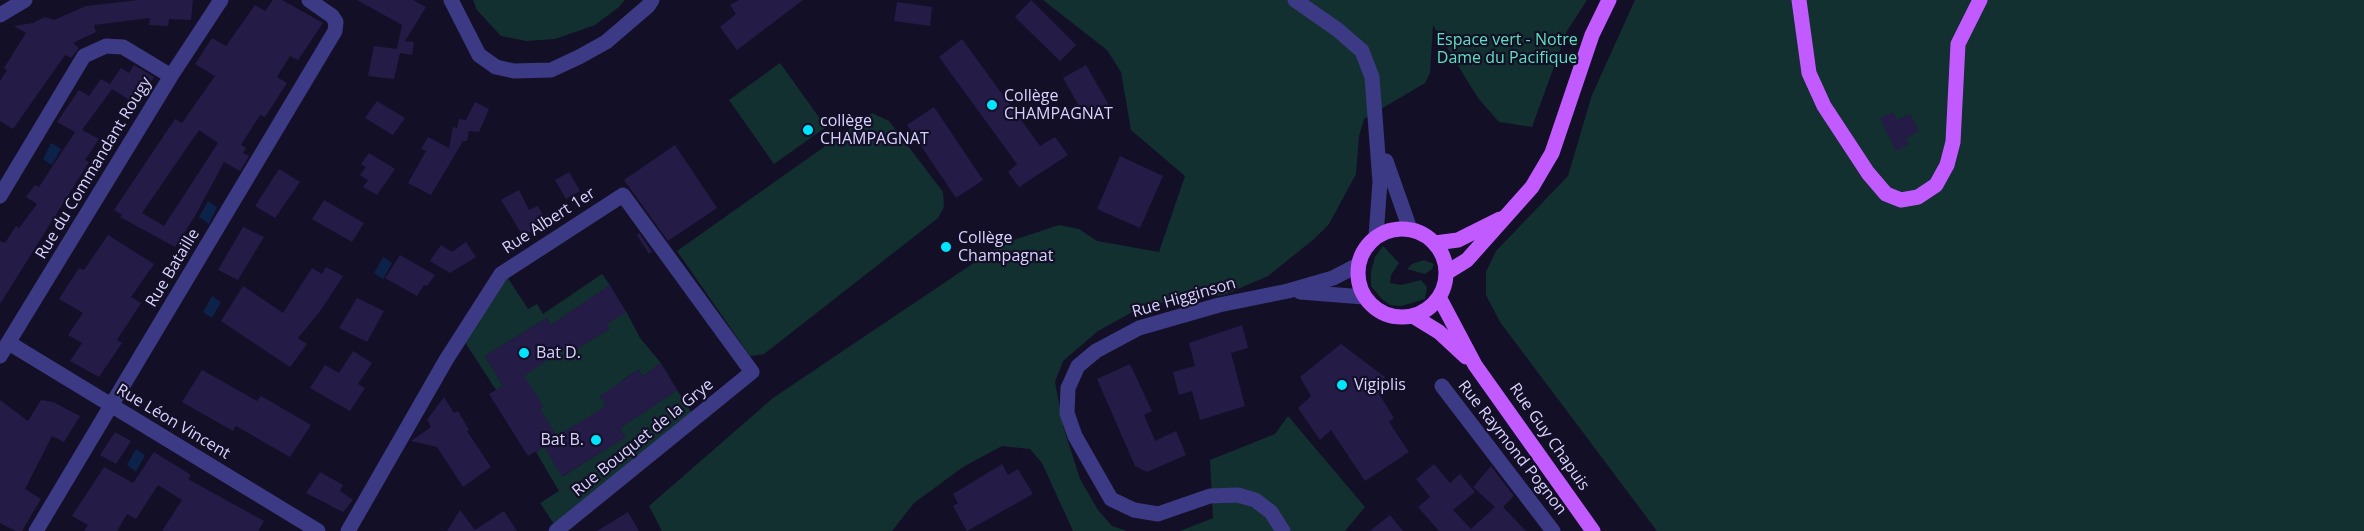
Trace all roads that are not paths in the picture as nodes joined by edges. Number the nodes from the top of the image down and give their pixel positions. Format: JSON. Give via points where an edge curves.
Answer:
{"nodes":[{"id":1,"x":25,"y":0,"type":"edge"},
{"id":2,"x":221,"y":0,"type":"edge"},
{"id":3,"x":309,"y":0,"type":"edge"},
{"id":4,"x":652,"y":0,"type":"edge"},
{"id":5,"x":1295,"y":0,"type":"edge"},
{"id":6,"x":1609,"y":0,"type":"edge"},
{"id":7,"x":1799,"y":0,"type":"edge"},
{"id":8,"x":1980,"y":0,"type":"edge"},
{"id":9,"x":453,"y":3,"type":"edge"},
{"id":10,"x":6,"y":9,"type":"edge"},
{"id":11,"x":171,"y":76,"type":"junction"},
{"id":12,"x":1377,"y":125,"type":"junction"},
{"id":13,"x":0,"y":196,"type":"edge"},
{"id":14,"x":1510,"y":214,"type":"junction"},
{"id":15,"x":1410,"y":229,"type":"junction"},
{"id":16,"x":1376,"y":236,"type":"junction"},
{"id":17,"x":1435,"y":243,"type":"junction"},
{"id":18,"x":1358,"y":265,"type":"junction"},
{"id":19,"x":1446,"y":273,"type":"junction"},
{"id":20,"x":1288,"y":291,"type":"junction"},
{"id":21,"x":1364,"y":297,"type":"junction"},
{"id":22,"x":1439,"y":297,"type":"junction"},
{"id":23,"x":1413,"y":316,"type":"junction"},
{"id":24,"x":5,"y":350,"type":"edge"},
{"id":25,"x":1475,"y":365,"type":"junction"},
{"id":26,"x":752,"y":372,"type":"joint"},
{"id":27,"x":1442,"y":386,"type":"dead end"},
{"id":28,"x":112,"y":406,"type":"junction"},
{"id":29,"x":36,"y":531,"type":"edge"},
{"id":30,"x":318,"y":531,"type":"edge"},
{"id":31,"x":348,"y":531,"type":"edge"},
{"id":32,"x":556,"y":531,"type":"edge"},
{"id":33,"x":1283,"y":531,"type":"edge"},
{"id":34,"x":1553,"y":531,"type":"edge"},
{"id":35,"x":1593,"y":531,"type":"edge"}],
"edges":[{"from":1,"to":10,"type":"street"},
{"from":2,"to":11,"type":"street","name":"Rue du Commandant Rougy"},
{"from":3,"to":28,"type":"street","name":"Rue Bataille","via":[[332,16],[335,31]]},
{"from":4,"to":9,"type":"street","via":[[606,42],[551,70],[496,67],[479,55]]},
{"from":5,"to":12,"type":"street","via":[[1362,51],[1372,77]]},
{"from":6,"to":14,"type":"main road","via":[[1592,35],[1552,153]]},
{"from":7,"to":8,"type":"main road","via":[[1809,74],[1824,106],[1868,173],[1886,194],[1901,200],[1918,197],[1936,185],[1947,165],[1953,142],[1958,44]]},
{"from":11,"to":13,"type":"street","via":[[123,47],[106,46],[84,56]]},
{"from":11,"to":24,"type":"street","name":"Rue du Commandant Rougy"},
{"from":12,"to":15,"type":"street","via":[[1389,175]]},
{"from":12,"to":16,"type":"street","via":[[1380,182]]},
{"from":14,"to":17,"type":"main road","via":[[1458,240]]},
{"from":14,"to":19,"type":"main road","via":[[1467,260]]},
{"from":15,"to":16,"type":"main road","via":[[1398,228]]},
{"from":15,"to":17,"type":"main road"},
{"from":16,"to":18,"type":"main road","via":[[1361,254]]},
{"from":17,"to":19,"type":"main road"},
{"from":18,"to":20,"type":"street","name":"Rue Higginson","via":[[1333,278]]},
{"from":18,"to":21,"type":"main road","via":[[1357,276]]},
{"from":19,"to":22,"type":"main road"},
{"from":20,"to":21,"type":"street","name":"Rue Higginson"},
{"from":20,"to":33,"type":"street","name":"Rue Higginson","via":[[1219,305],[1139,328],[1096,351],[1078,366],[1068,388],[1067,413],[1075,436],[1111,499],[1134,510],[1158,514],[1210,496],[1238,495],[1255,500],[1271,512]]},
{"from":21,"to":23,"type":"main road","via":[[1385,314]]},
{"from":22,"to":23,"type":"main road"},
{"from":22,"to":25,"type":"main road","name":"Rue Guy Chapuis"},
{"from":23,"to":25,"type":"main road","name":"Rue Guy Chapuis","via":[[1439,332]]},
{"from":24,"to":28,"type":"street","name":"Rue Léon Vincent"},
{"from":25,"to":35,"type":"main road","name":"Rue Guy Chapuis"},
{"from":26,"to":31,"type":"street","name":"Rue Albert 1er","via":[[623,195],[501,274],[446,360]]},
{"from":26,"to":32,"type":"street","name":"Rue Bouquet de la Grye"},
{"from":27,"to":34,"type":"street","name":"Rue Raymond Pognon"},
{"from":28,"to":29,"type":"street","name":"Rue Bataille"},
{"from":28,"to":30,"type":"street","name":"Rue Léon Vincent"}]}
